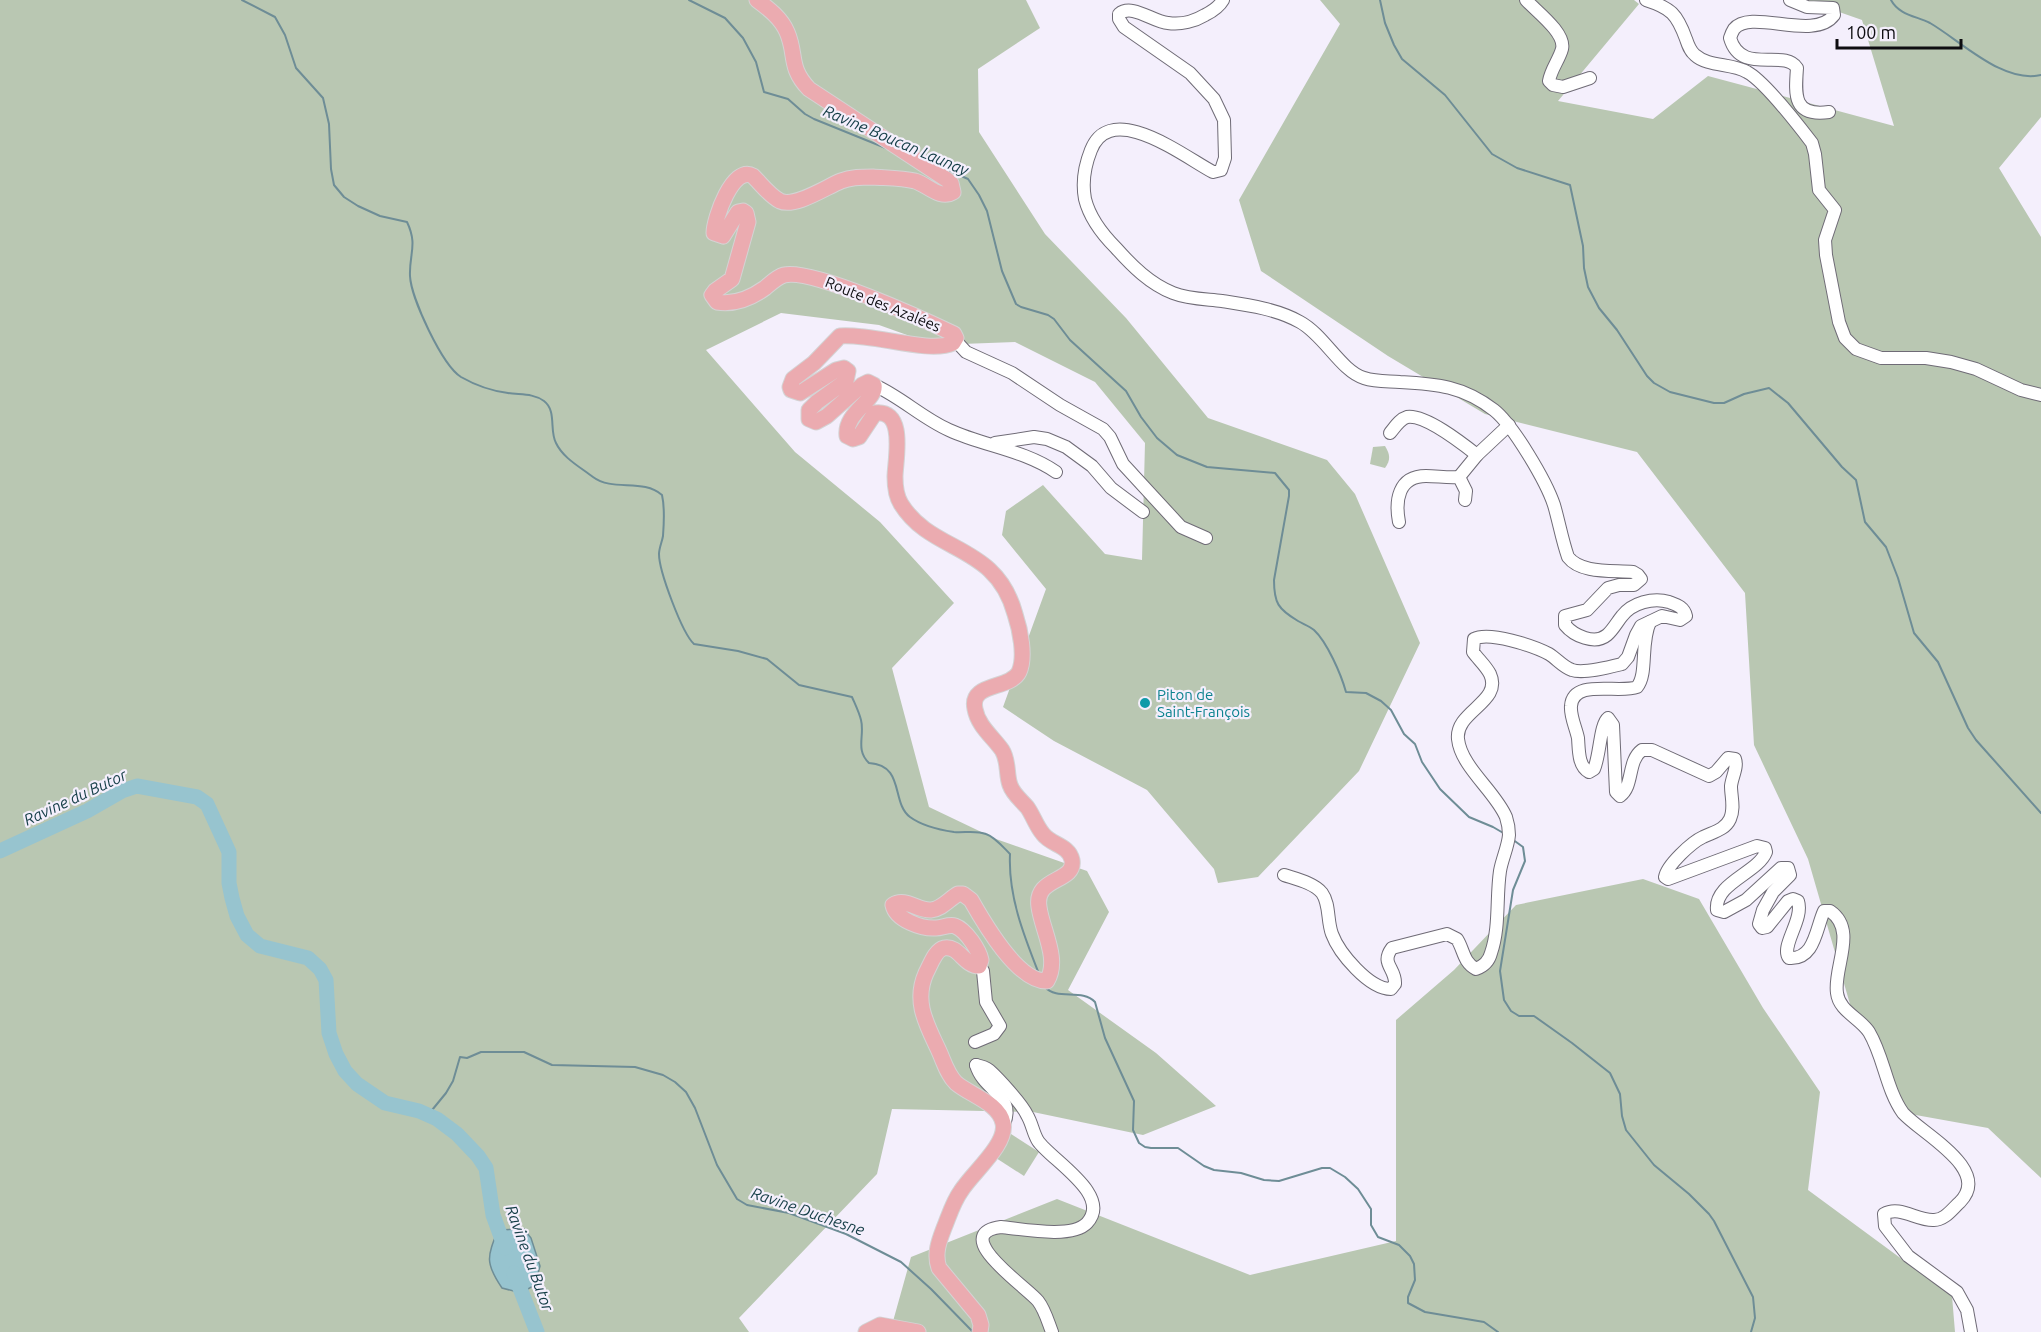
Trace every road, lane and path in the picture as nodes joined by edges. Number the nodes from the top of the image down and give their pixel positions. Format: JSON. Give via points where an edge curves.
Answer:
{"nodes":[{"id":1,"x":758,"y":0,"type":"edge"},
{"id":2,"x":1223,"y":0,"type":"edge"},
{"id":3,"x":1526,"y":0,"type":"edge"},
{"id":4,"x":1646,"y":0,"type":"edge"},
{"id":5,"x":1790,"y":0,"type":"edge"},
{"id":6,"x":1590,"y":78,"type":"dead end"},
{"id":7,"x":1829,"y":112,"type":"dead end"},
{"id":8,"x":955,"y":340,"type":"junction"},
{"id":9,"x":874,"y":385,"type":"junction"},
{"id":10,"x":2041,"y":395,"type":"edge"},
{"id":11,"x":1509,"y":425,"type":"junction"},
{"id":12,"x":1390,"y":433,"type":"dead end"},
{"id":13,"x":988,"y":444,"type":"junction"},
{"id":14,"x":1477,"y":455,"type":"junction"},
{"id":15,"x":1056,"y":472,"type":"dead end"},
{"id":16,"x":1460,"y":477,"type":"junction"},
{"id":17,"x":1465,"y":500,"type":"dead end"},
{"id":18,"x":1143,"y":512,"type":"dead end"},
{"id":19,"x":1399,"y":522,"type":"dead end"},
{"id":20,"x":1206,"y":538,"type":"dead end"},
{"id":21,"x":1650,"y":622,"type":"junction"},
{"id":22,"x":1284,"y":875,"type":"dead end"},
{"id":23,"x":980,"y":965,"type":"junction"},
{"id":24,"x":975,"y":1042,"type":"dead end"},
{"id":25,"x":1004,"y":1124,"type":"junction"},
{"id":26,"x":980,"y":1331,"type":"edge"},
{"id":27,"x":866,"y":1332,"type":"edge"},
{"id":28,"x":918,"y":1332,"type":"edge"},
{"id":29,"x":1052,"y":1332,"type":"edge"},
{"id":30,"x":1971,"y":1332,"type":"edge"}],
"edges":[{"from":1,"to":8,"type":"main road","name":"Route des Azalées","via":[[784,26],[795,71],[809,89],[946,179],[953,192],[939,194],[903,179],[857,177],[788,203],[778,200],[753,176],[741,174],[727,194],[714,233],[726,233],[738,212],[746,213],[748,222],[732,279],[715,291],[714,299],[735,302],[758,293],[784,275],[797,274],[848,289],[949,331]]},
{"from":2,"to":11,"type":"street","via":[[1202,17],[1179,23],[1161,22],[1131,11],[1119,14],[1124,27],[1190,74],[1214,99],[1224,120],[1226,158],[1221,170],[1213,172],[1167,144],[1138,132],[1118,130],[1103,134],[1092,146],[1084,175],[1085,197],[1095,224],[1130,263],[1163,288],[1182,296],[1282,313],[1311,328],[1362,378],[1457,388],[1475,396]]},
{"from":3,"to":6,"type":"street","via":[[1563,43],[1549,81],[1563,87]]},
{"from":4,"to":10,"type":"street","via":[[1673,12],[1695,55],[1754,76],[1812,143],[1818,186],[1835,210],[1825,248],[1839,322],[1845,338],[1856,349],[1881,358],[1951,362]]},
{"from":5,"to":7,"type":"street","via":[[1807,8],[1833,8],[1834,15],[1822,23],[1799,26],[1742,24],[1734,28],[1730,38],[1733,47],[1753,59],[1795,64],[1797,101],[1815,114]]},
{"from":8,"to":9,"type":"main road","name":"Route des Azalées","via":[[950,345],[933,347],[840,336],[793,379],[790,387],[800,393],[836,370],[848,371],[846,381],[808,410],[809,419],[816,422],[862,385]]},
{"from":8,"to":20,"type":"street","via":[[966,352],[1012,373],[1102,429],[1123,464],[1181,527]]},
{"from":9,"to":13,"type":"street","via":[[950,430]]},
{"from":9,"to":23,"type":"main road","via":[[873,394],[847,427],[847,436],[859,437],[875,413],[885,414],[897,433],[895,486],[901,504],[928,531],[985,564],[1005,588],[1015,612],[1021,654],[1019,672],[1006,683],[983,689],[976,698],[975,710],[1004,754],[1011,789],[1042,833],[1065,848],[1072,858],[1068,873],[1045,886],[1038,898],[1050,953],[1047,981],[1033,979],[1003,949],[966,895],[958,894],[932,910],[894,903],[898,915],[916,924],[959,928],[978,950]]},
{"from":11,"to":14,"type":"street"},
{"from":11,"to":21,"type":"street","via":[[1554,503],[1568,558],[1578,566],[1632,572],[1641,579],[1634,585],[1608,588],[1587,610],[1565,616],[1567,627],[1589,639],[1602,639],[1624,613],[1653,600],[1672,603],[1686,614],[1680,620],[1662,616]]},
{"from":12,"to":14,"type":"street","via":[[1401,420],[1417,418]]},
{"from":13,"to":15,"type":"street","via":[[1036,460]]},
{"from":13,"to":18,"type":"street","via":[[1028,437],[1066,447]]},
{"from":14,"to":16,"type":"street"},
{"from":16,"to":17,"type":"street"},
{"from":16,"to":19,"type":"street","via":[[1425,476],[1409,482],[1398,496]]},
{"from":21,"to":22,"type":"street","via":[[1638,630],[1622,664],[1583,671],[1567,668],[1539,649],[1499,637],[1484,635],[1474,639],[1473,652],[1488,670],[1492,684],[1486,699],[1464,720],[1458,741],[1462,753],[1506,816],[1509,833],[1500,871],[1494,943],[1482,967],[1470,966],[1457,939],[1447,934],[1392,948],[1387,960],[1395,974],[1395,984],[1391,989],[1382,987],[1359,972],[1336,943],[1322,893]]},
{"from":21,"to":30,"type":"street","via":[[1643,645],[1642,679],[1637,687],[1589,689],[1579,692],[1572,701],[1584,768],[1589,772],[1594,769],[1602,725],[1608,718],[1613,725],[1616,792],[1620,796],[1625,792],[1634,758],[1642,750],[1652,750],[1709,776],[1725,760],[1735,759],[1728,822],[1695,841],[1667,869],[1665,877],[1674,878],[1757,846],[1765,848],[1763,859],[1720,896],[1717,910],[1735,908],[1781,868],[1788,868],[1790,875],[1773,892],[1759,924],[1767,927],[1788,901],[1798,901],[1797,920],[1786,950],[1789,958],[1798,957],[1812,946],[1824,911],[1830,910],[1836,916],[1844,936],[1836,986],[1839,1001],[1870,1033],[1903,1113],[1955,1157],[1970,1186],[1966,1196],[1942,1218],[1931,1220],[1891,1211],[1884,1214],[1883,1222],[1908,1256],[1958,1292]]},
{"from":23,"to":24,"type":"street","via":[[986,1002],[1000,1026],[994,1034]]},
{"from":23,"to":25,"type":"main road","via":[[968,963],[951,949],[940,950],[924,979],[921,1010],[949,1074],[997,1111]]},
{"from":25,"to":26,"type":"main road","via":[[1002,1140],[959,1193],[937,1251],[942,1273],[978,1315]]},
{"from":25,"to":29,"type":"street","via":[[1007,1105],[983,1079],[976,1065],[989,1070],[1024,1110],[1037,1140],[1091,1197],[1092,1214],[1079,1229],[1063,1232],[1001,1227],[983,1235],[988,1254],[1038,1301]]},
{"from":27,"to":28,"type":"main road","via":[[880,1325]]}]}
